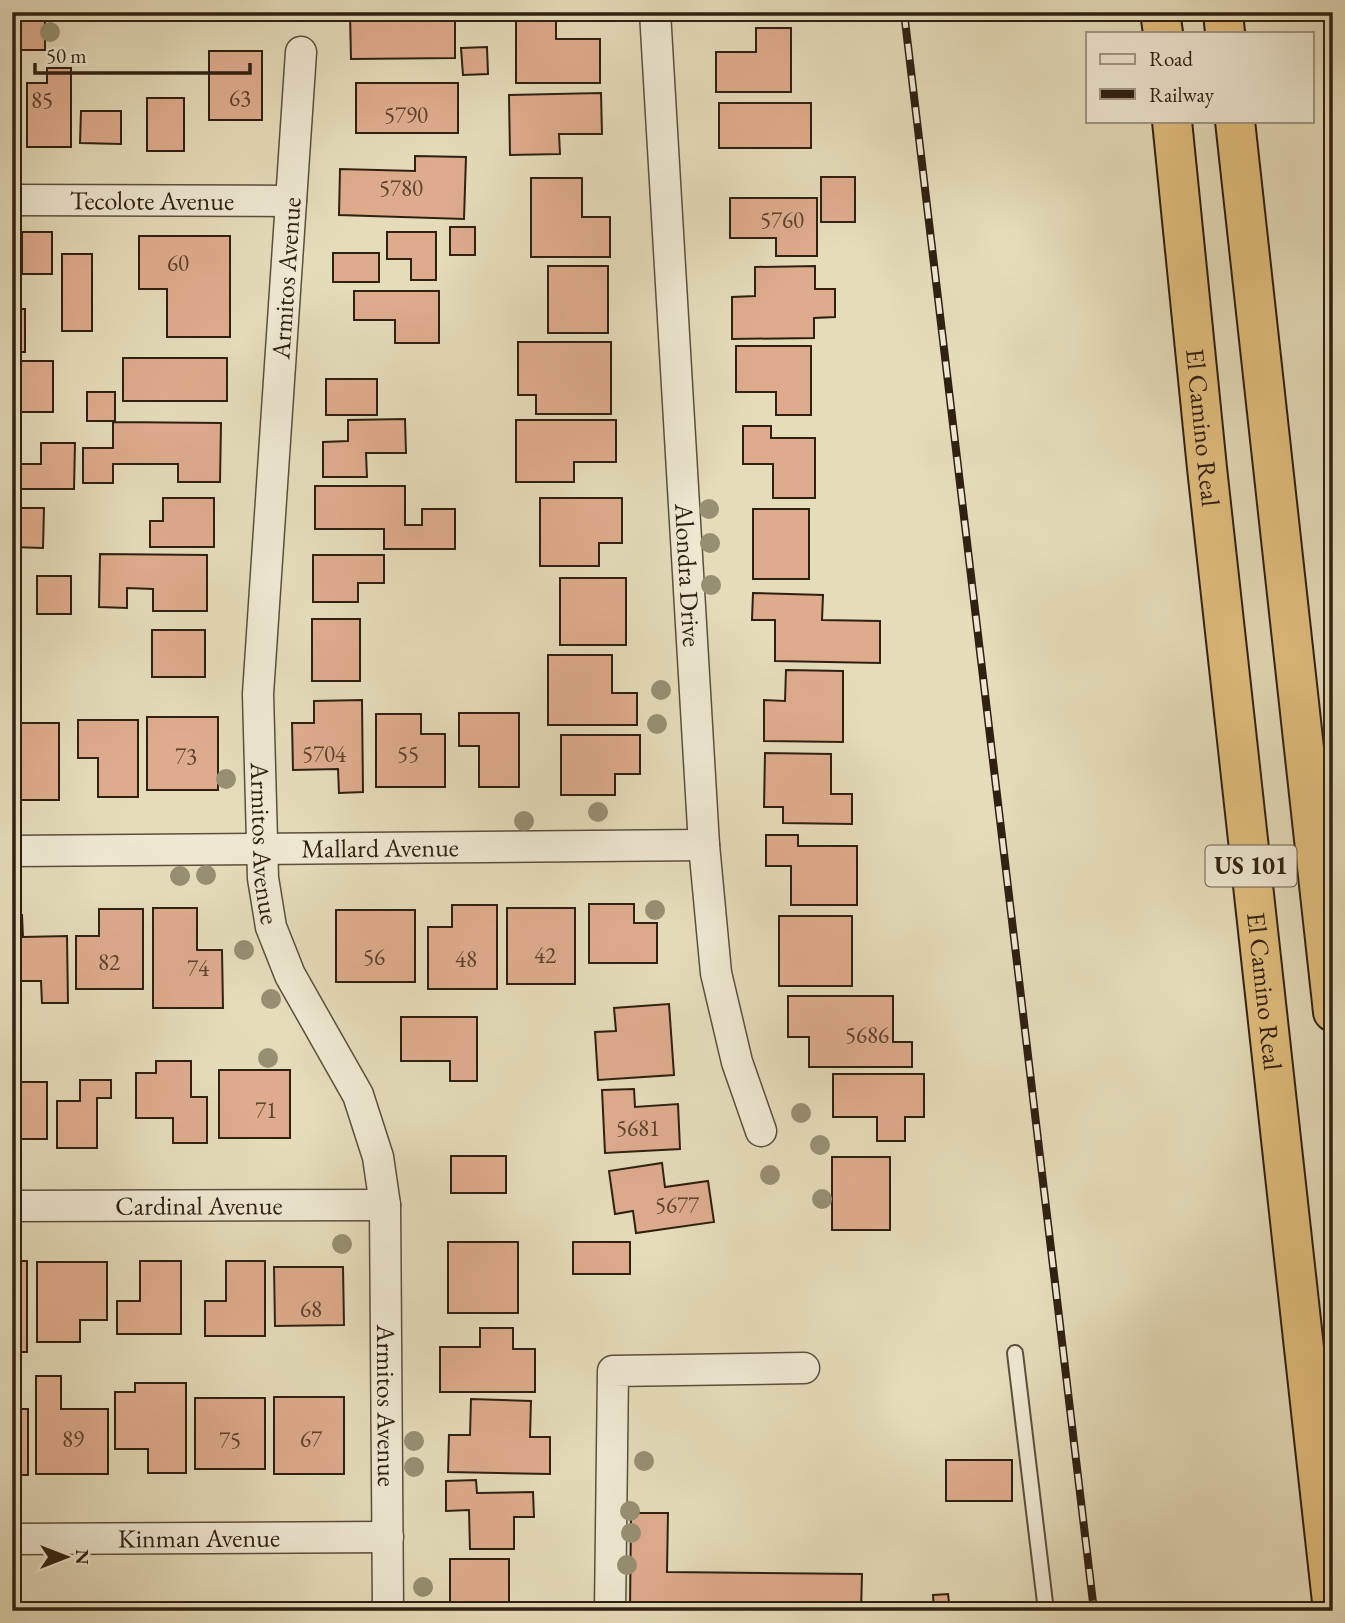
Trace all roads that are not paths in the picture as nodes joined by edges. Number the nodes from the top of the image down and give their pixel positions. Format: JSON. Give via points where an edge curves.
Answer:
{"nodes":[{"id":1,"x":655,"y":12,"type":"edge"},
{"id":2,"x":1160,"y":12,"type":"edge"},
{"id":3,"x":1223,"y":12,"type":"edge"},
{"id":4,"x":1163,"y":32,"type":"edge"},
{"id":5,"x":1226,"y":32,"type":"edge"},
{"id":6,"x":301,"y":52,"type":"dead end"},
{"id":7,"x":1172,"y":122,"type":"edge"},
{"id":8,"x":1235,"y":122,"type":"edge"},
{"id":9,"x":12,"y":200,"type":"edge"},
{"id":10,"x":291,"y":201,"type":"junction"},
{"id":11,"x":704,"y":845,"type":"junction"},
{"id":12,"x":261,"y":850,"type":"junction"},
{"id":13,"x":12,"y":851,"type":"edge"},
{"id":14,"x":1333,"y":1012,"type":"edge"},
{"id":15,"x":761,"y":1131,"type":"dead end"},
{"id":16,"x":385,"y":1205,"type":"junction"},
{"id":17,"x":12,"y":1206,"type":"edge"},
{"id":18,"x":1015,"y":1353,"type":"dead end"},
{"id":19,"x":804,"y":1368,"type":"dead end"},
{"id":20,"x":388,"y":1537,"type":"junction"},
{"id":21,"x":12,"y":1539,"type":"edge"},
{"id":22,"x":388,"y":1611,"type":"edge"},
{"id":23,"x":610,"y":1611,"type":"edge"},
{"id":24,"x":1045,"y":1611,"type":"edge"},
{"id":25,"x":1333,"y":1611,"type":"edge"}],
"edges":[{"from":1,"to":11,"type":"street","name":"Alondra Drive"},
{"from":2,"to":4,"type":"highway"},
{"from":3,"to":5,"type":"highway"},
{"from":6,"to":10,"type":"street","name":"Armitos Avenue"},
{"from":7,"to":25,"type":"highway","name":"El Camino Real","number":"US 101"},
{"from":8,"to":14,"type":"highway","number":"US 101"},
{"from":9,"to":10,"type":"street","name":"Tecolote Avenue"},
{"from":10,"to":12,"type":"street","name":"Armitos Avenue","via":[[258,694]]},
{"from":11,"to":12,"type":"street","name":"Mallard Avenue"},
{"from":11,"to":15,"type":"street","name":"Alondra Drive","via":[[716,973],[737,1062]]},
{"from":12,"to":13,"type":"street","name":"Mallard Avenue"},
{"from":12,"to":16,"type":"street","name":"Armitos Avenue","via":[[271,927],[290,975],[358,1095],[378,1157]]},
{"from":16,"to":17,"type":"street","name":"Cardinal Avenue"},
{"from":16,"to":20,"type":"street","name":"Armitos Avenue"},
{"from":18,"to":24,"type":"lane"},
{"from":19,"to":23,"type":"street","via":[[612,1371]]},
{"from":20,"to":21,"type":"street","name":"Kinman Avenue"},
{"from":20,"to":22,"type":"street","name":"Armitos Avenue"}]}
